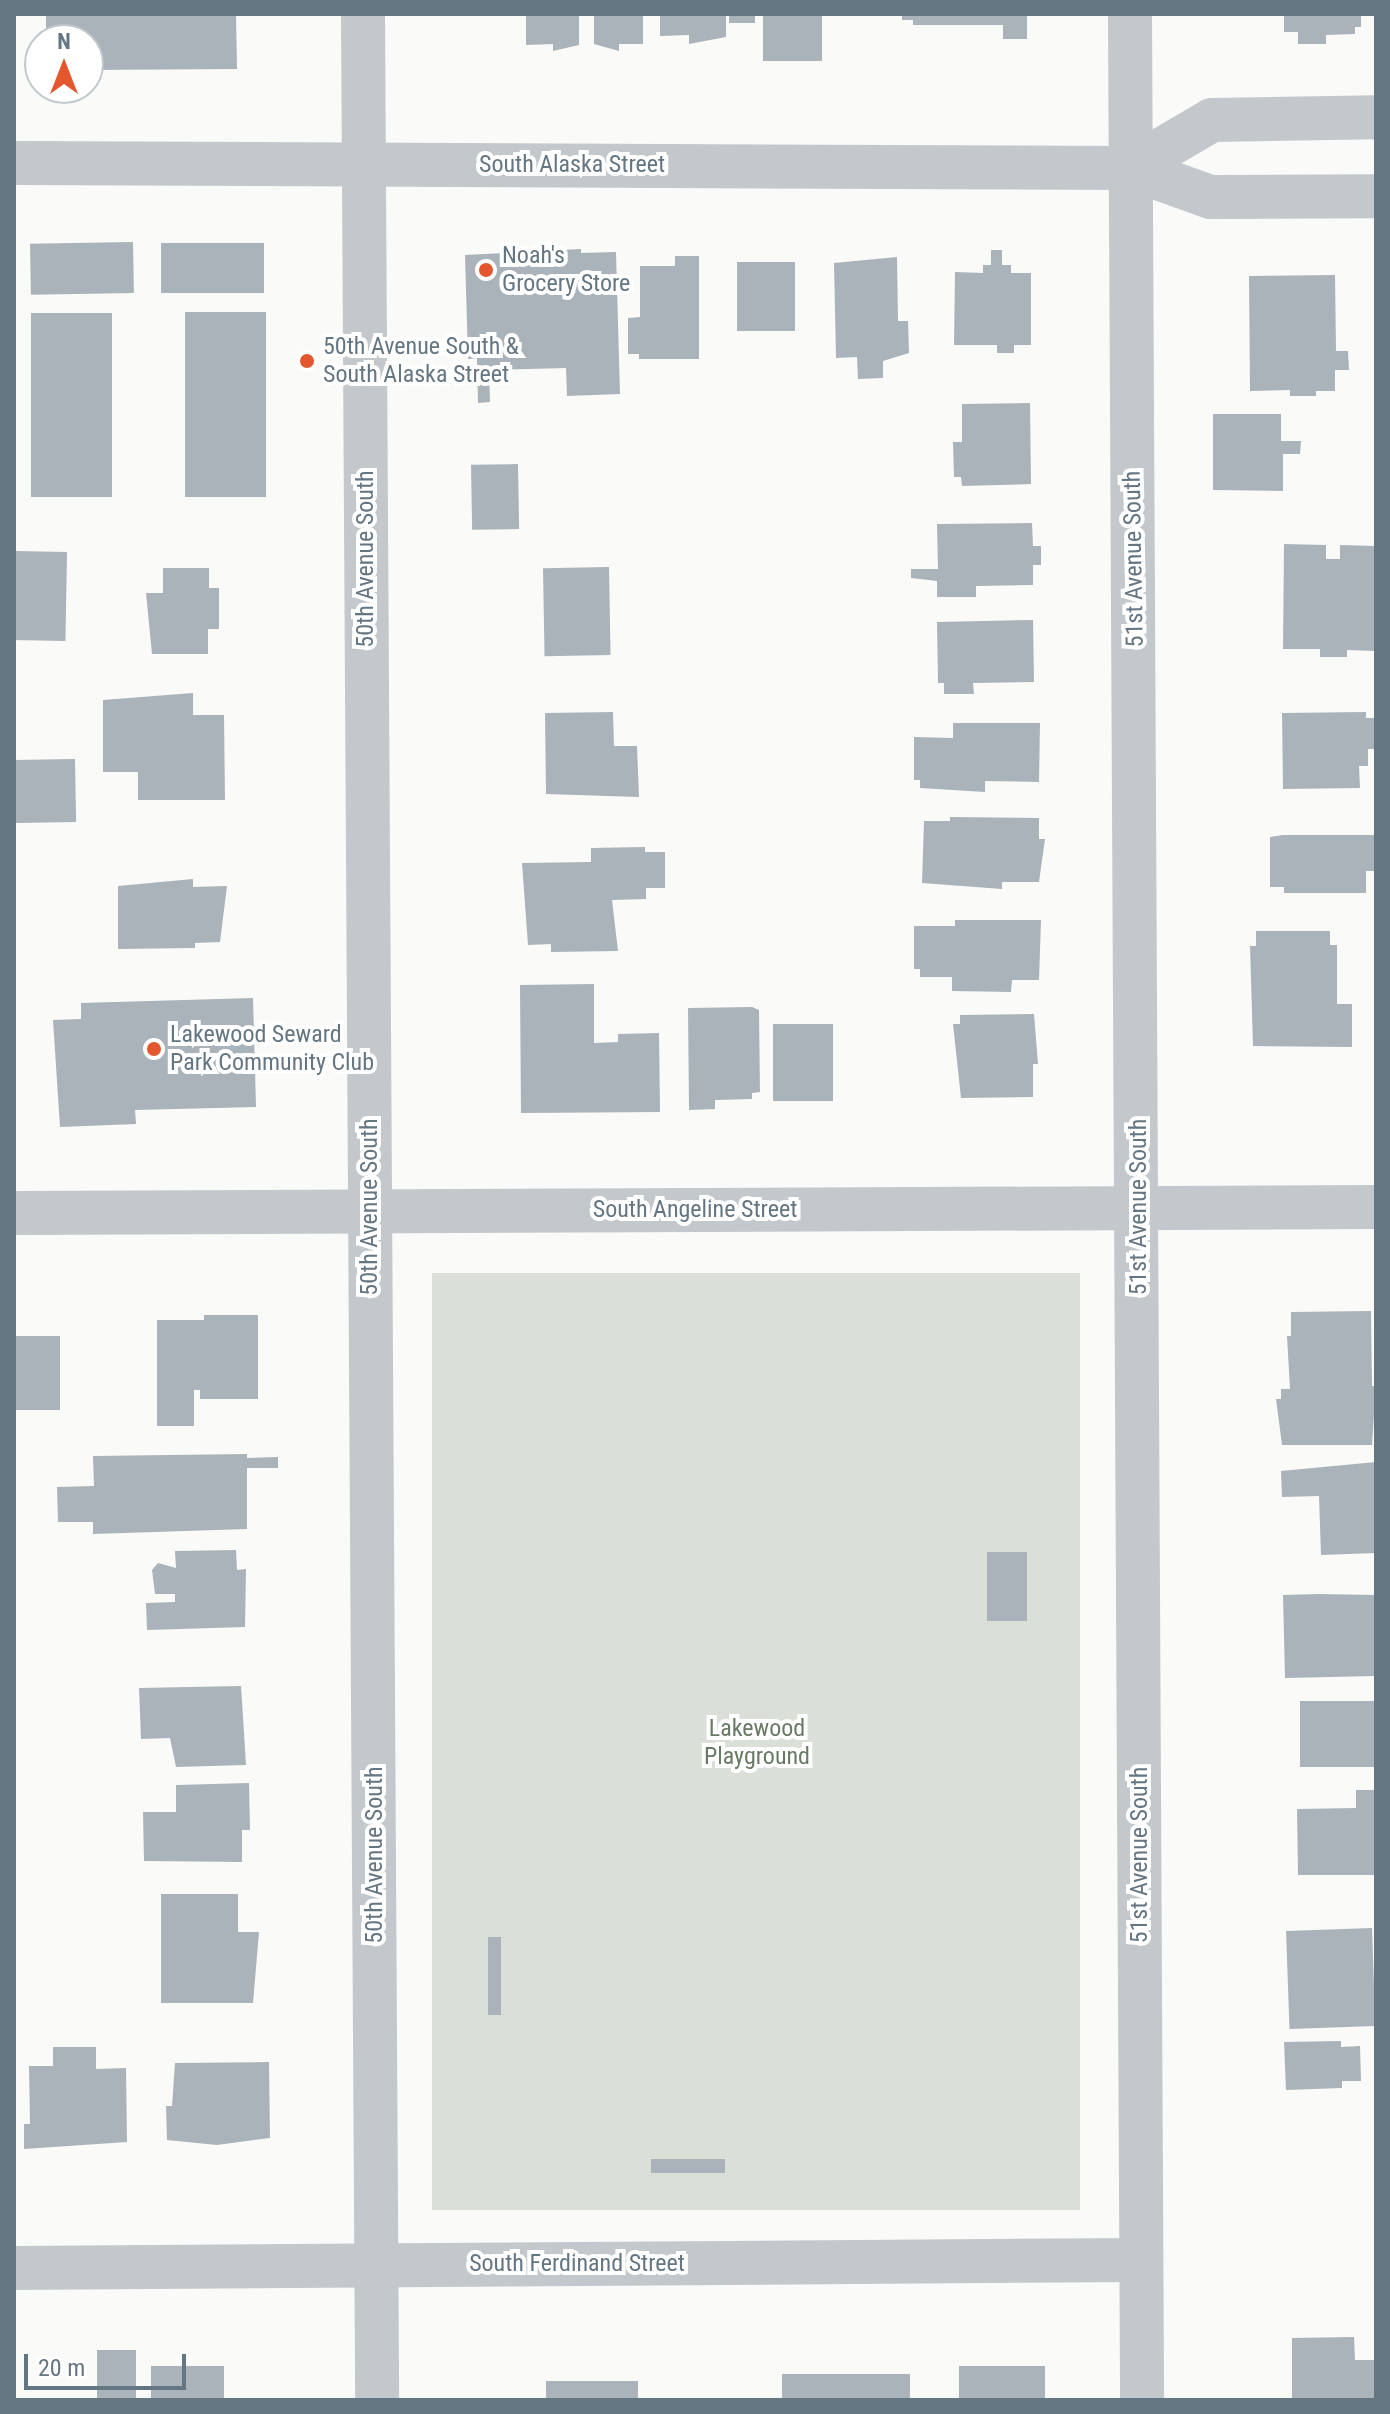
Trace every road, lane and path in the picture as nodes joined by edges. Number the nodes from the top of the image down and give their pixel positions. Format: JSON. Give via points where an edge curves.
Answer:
{"nodes":[{"id":1,"x":363,"y":14,"type":"edge"},
{"id":2,"x":1130,"y":14,"type":"edge"},
{"id":3,"x":1376,"y":117,"type":"edge"},
{"id":4,"x":14,"y":163,"type":"edge"},
{"id":5,"x":364,"y":164,"type":"junction"},
{"id":6,"x":1130,"y":168,"type":"junction"},
{"id":7,"x":1376,"y":196,"type":"edge"},
{"id":8,"x":1376,"y":1207,"type":"edge"},
{"id":9,"x":369,"y":1210,"type":"junction"},
{"id":10,"x":1139,"y":1211,"type":"junction"},
{"id":11,"x":14,"y":1213,"type":"edge"},
{"id":12,"x":1141,"y":2260,"type":"junction"},
{"id":13,"x":378,"y":2266,"type":"junction"},
{"id":14,"x":14,"y":2268,"type":"edge"},
{"id":15,"x":377,"y":2400,"type":"edge"},
{"id":16,"x":1142,"y":2400,"type":"edge"}],
"edges":[{"from":1,"to":5,"type":"street","name":"50th Avenue South"},
{"from":2,"to":6,"type":"street","name":"51st Avenue South"},
{"from":3,"to":6,"type":"street","via":[[1212,120]]},
{"from":4,"to":5,"type":"street","name":"South Alaska Street"},
{"from":5,"to":6,"type":"street","name":"South Alaska Street"},
{"from":5,"to":9,"type":"street","name":"50th Avenue South"},
{"from":6,"to":7,"type":"street","name":"South Alaska Street","via":[[1210,197]]},
{"from":6,"to":10,"type":"street","name":"51st Avenue South"},
{"from":8,"to":10,"type":"street","name":"South Angeline Street"},
{"from":9,"to":10,"type":"street","name":"South Angeline Street"},
{"from":9,"to":11,"type":"street","name":"South Angeline Street"},
{"from":9,"to":13,"type":"street","name":"50th Avenue South"},
{"from":10,"to":12,"type":"street","name":"51st Avenue South"},
{"from":12,"to":13,"type":"street","name":"South Ferdinand Street"},
{"from":12,"to":16,"type":"street","name":"51st Avenue South"},
{"from":13,"to":14,"type":"street","name":"South Ferdinand Street"},
{"from":13,"to":15,"type":"street","name":"50th Avenue South"}]}
